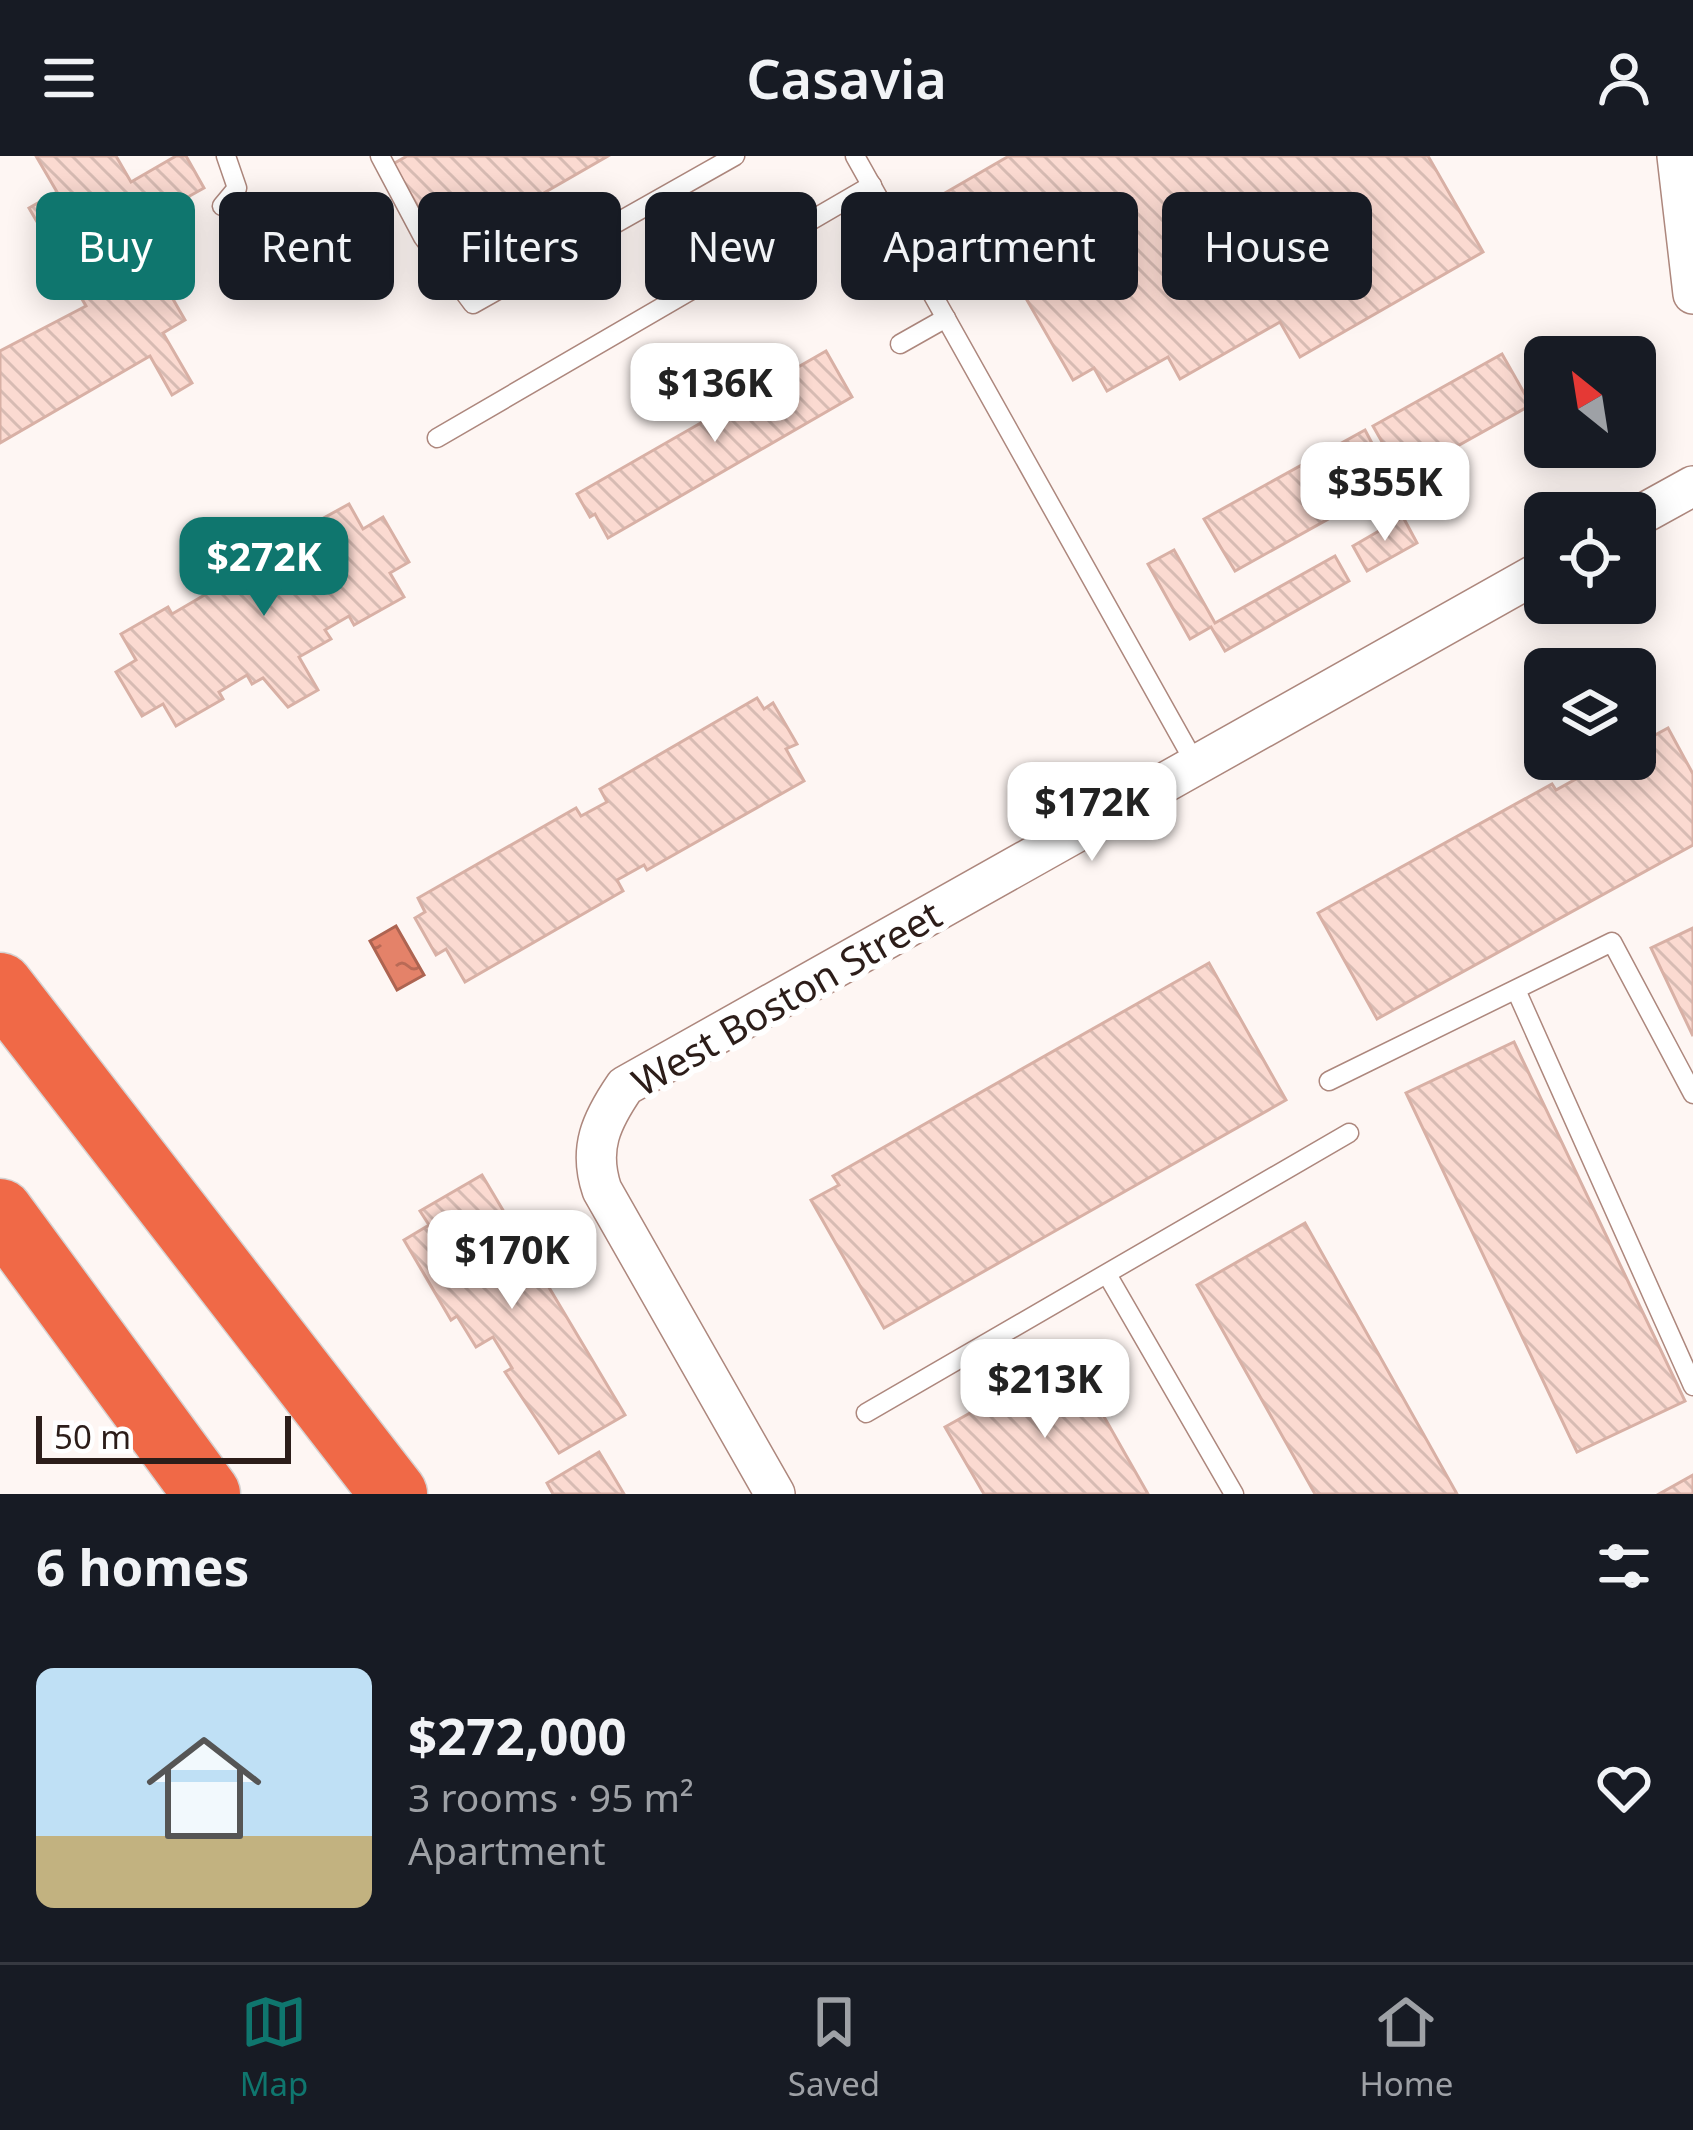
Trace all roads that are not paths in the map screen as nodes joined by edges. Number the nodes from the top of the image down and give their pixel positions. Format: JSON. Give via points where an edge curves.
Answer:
{"nodes":[{"id":1,"x":226,"y":156,"type":"edge"},
{"id":2,"x":380,"y":156,"type":"edge"},
{"id":3,"x":735,"y":156,"type":"edge"},
{"id":4,"x":855,"y":156,"type":"edge"},
{"id":5,"x":1677,"y":156,"type":"edge"},
{"id":6,"x":872,"y":185,"type":"junction"},
{"id":7,"x":233,"y":192,"type":"edge"},
{"id":8,"x":1693,"y":294,"type":"edge"},
{"id":9,"x":946,"y":318,"type":"junction"},
{"id":10,"x":900,"y":344,"type":"dead end"},
{"id":11,"x":436,"y":438,"type":"dead end"},
{"id":12,"x":1693,"y":486,"type":"edge"},
{"id":13,"x":1656,"y":506,"type":"edge"},
{"id":14,"x":1524,"y":580,"type":"edge"},
{"id":15,"x":1195,"y":763,"type":"junction"},
{"id":16,"x":0,"y":986,"type":"edge"},
{"id":17,"x":1516,"y":990,"type":"junction"},
{"id":18,"x":1329,"y":1081,"type":"dead end"},
{"id":19,"x":1693,"y":1094,"type":"edge"},
{"id":20,"x":1349,"y":1133,"type":"dead end"},
{"id":21,"x":0,"y":1212,"type":"edge"},
{"id":22,"x":0,"y":1257,"type":"edge"},
{"id":23,"x":1108,"y":1276,"type":"junction"},
{"id":24,"x":1693,"y":1386,"type":"edge"},
{"id":25,"x":866,"y":1413,"type":"dead end"},
{"id":26,"x":163,"y":1494,"type":"edge"},
{"id":27,"x":207,"y":1494,"type":"edge"},
{"id":28,"x":394,"y":1494,"type":"edge"},
{"id":29,"x":776,"y":1494,"type":"edge"},
{"id":30,"x":1234,"y":1494,"type":"edge"}],
"edges":[{"from":1,"to":7,"type":"lane"},
{"from":2,"to":3,"type":"lane","via":[[423,237],[473,304]]},
{"from":4,"to":6,"type":"lane"},
{"from":5,"to":8,"type":"street"},
{"from":6,"to":9,"type":"lane"},
{"from":6,"to":11,"type":"lane"},
{"from":9,"to":10,"type":"lane"},
{"from":9,"to":15,"type":"lane"},
{"from":12,"to":13,"type":"street"},
{"from":14,"to":15,"type":"street","name":"West Boston Street"},
{"from":15,"to":29,"type":"street","name":"West Boston Street","via":[[625,1086],[602,1120],[592,1162],[602,1190]]},
{"from":16,"to":28,"type":"highway"},
{"from":17,"to":18,"type":"lane"},
{"from":17,"to":19,"type":"lane","via":[[1612,942]]},
{"from":17,"to":24,"type":"lane"},
{"from":20,"to":23,"type":"lane"},
{"from":21,"to":27,"type":"highway"},
{"from":22,"to":26,"type":"highway"},
{"from":23,"to":25,"type":"lane"},
{"from":23,"to":30,"type":"lane"}]}
